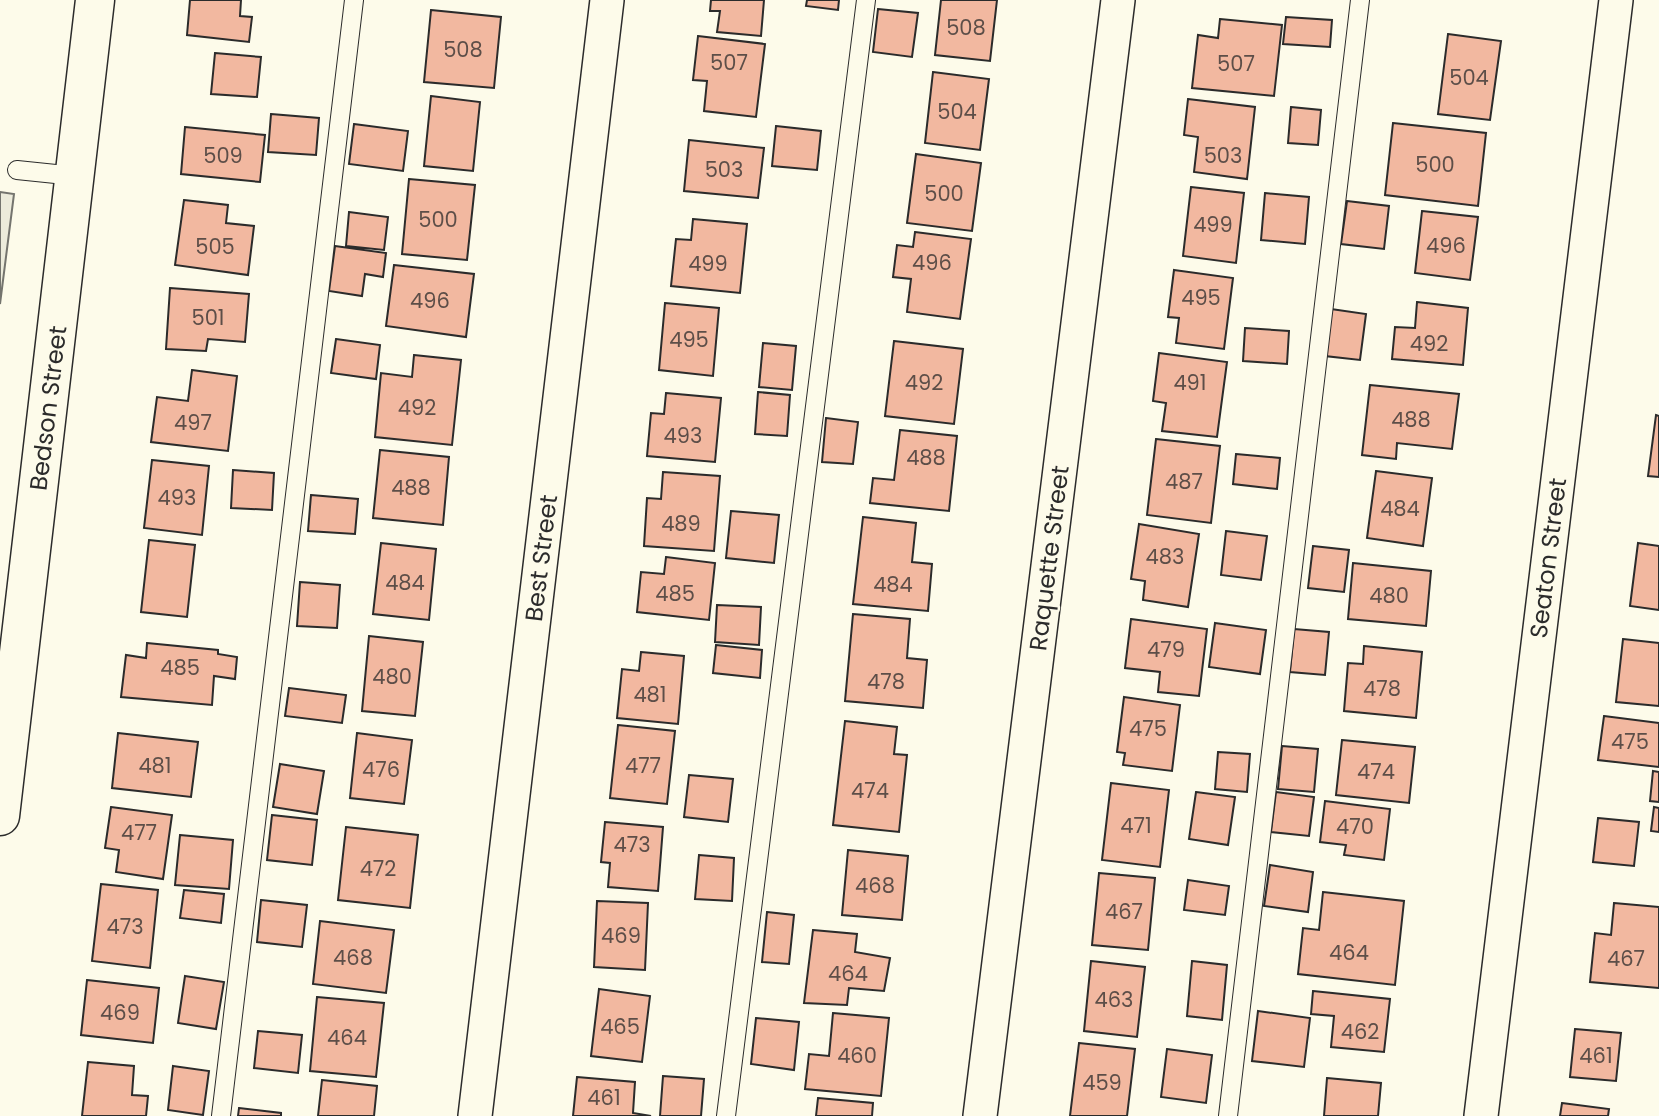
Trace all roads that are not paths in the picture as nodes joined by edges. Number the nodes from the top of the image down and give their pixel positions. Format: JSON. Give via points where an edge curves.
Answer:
{"nodes":[{"id":1,"x":95,"y":0,"type":"edge"},
{"id":2,"x":354,"y":0,"type":"edge"},
{"id":3,"x":607,"y":0,"type":"edge"},
{"id":4,"x":866,"y":0,"type":"edge"},
{"id":5,"x":1118,"y":0,"type":"edge"},
{"id":6,"x":1360,"y":0,"type":"edge"},
{"id":7,"x":1616,"y":0,"type":"edge"},
{"id":8,"x":18,"y":170,"type":"dead end"},
{"id":9,"x":75,"y":176,"type":"junction"},
{"id":10,"x":7,"y":698,"type":"edge"},
{"id":11,"x":0,"y":816,"type":"edge"},
{"id":12,"x":222,"y":1116,"type":"edge"},
{"id":13,"x":475,"y":1116,"type":"edge"},
{"id":14,"x":726,"y":1116,"type":"edge"},
{"id":15,"x":980,"y":1116,"type":"edge"},
{"id":16,"x":1228,"y":1116,"type":"edge"},
{"id":17,"x":1481,"y":1116,"type":"edge"}],
"edges":[{"from":1,"to":9,"type":"street","name":"Bedson Street"},
{"from":2,"to":12,"type":"lane"},
{"from":3,"to":13,"type":"street","name":"Best Street"},
{"from":4,"to":14,"type":"lane"},
{"from":5,"to":15,"type":"street","name":"Raquette Street"},
{"from":6,"to":16,"type":"lane"},
{"from":7,"to":17,"type":"street","name":"Seaton Street"},
{"from":8,"to":9,"type":"lane"},
{"from":9,"to":10,"type":"street","name":"Bedson Street"},
{"from":10,"to":11,"type":"street","name":"Bedson Street"}]}
